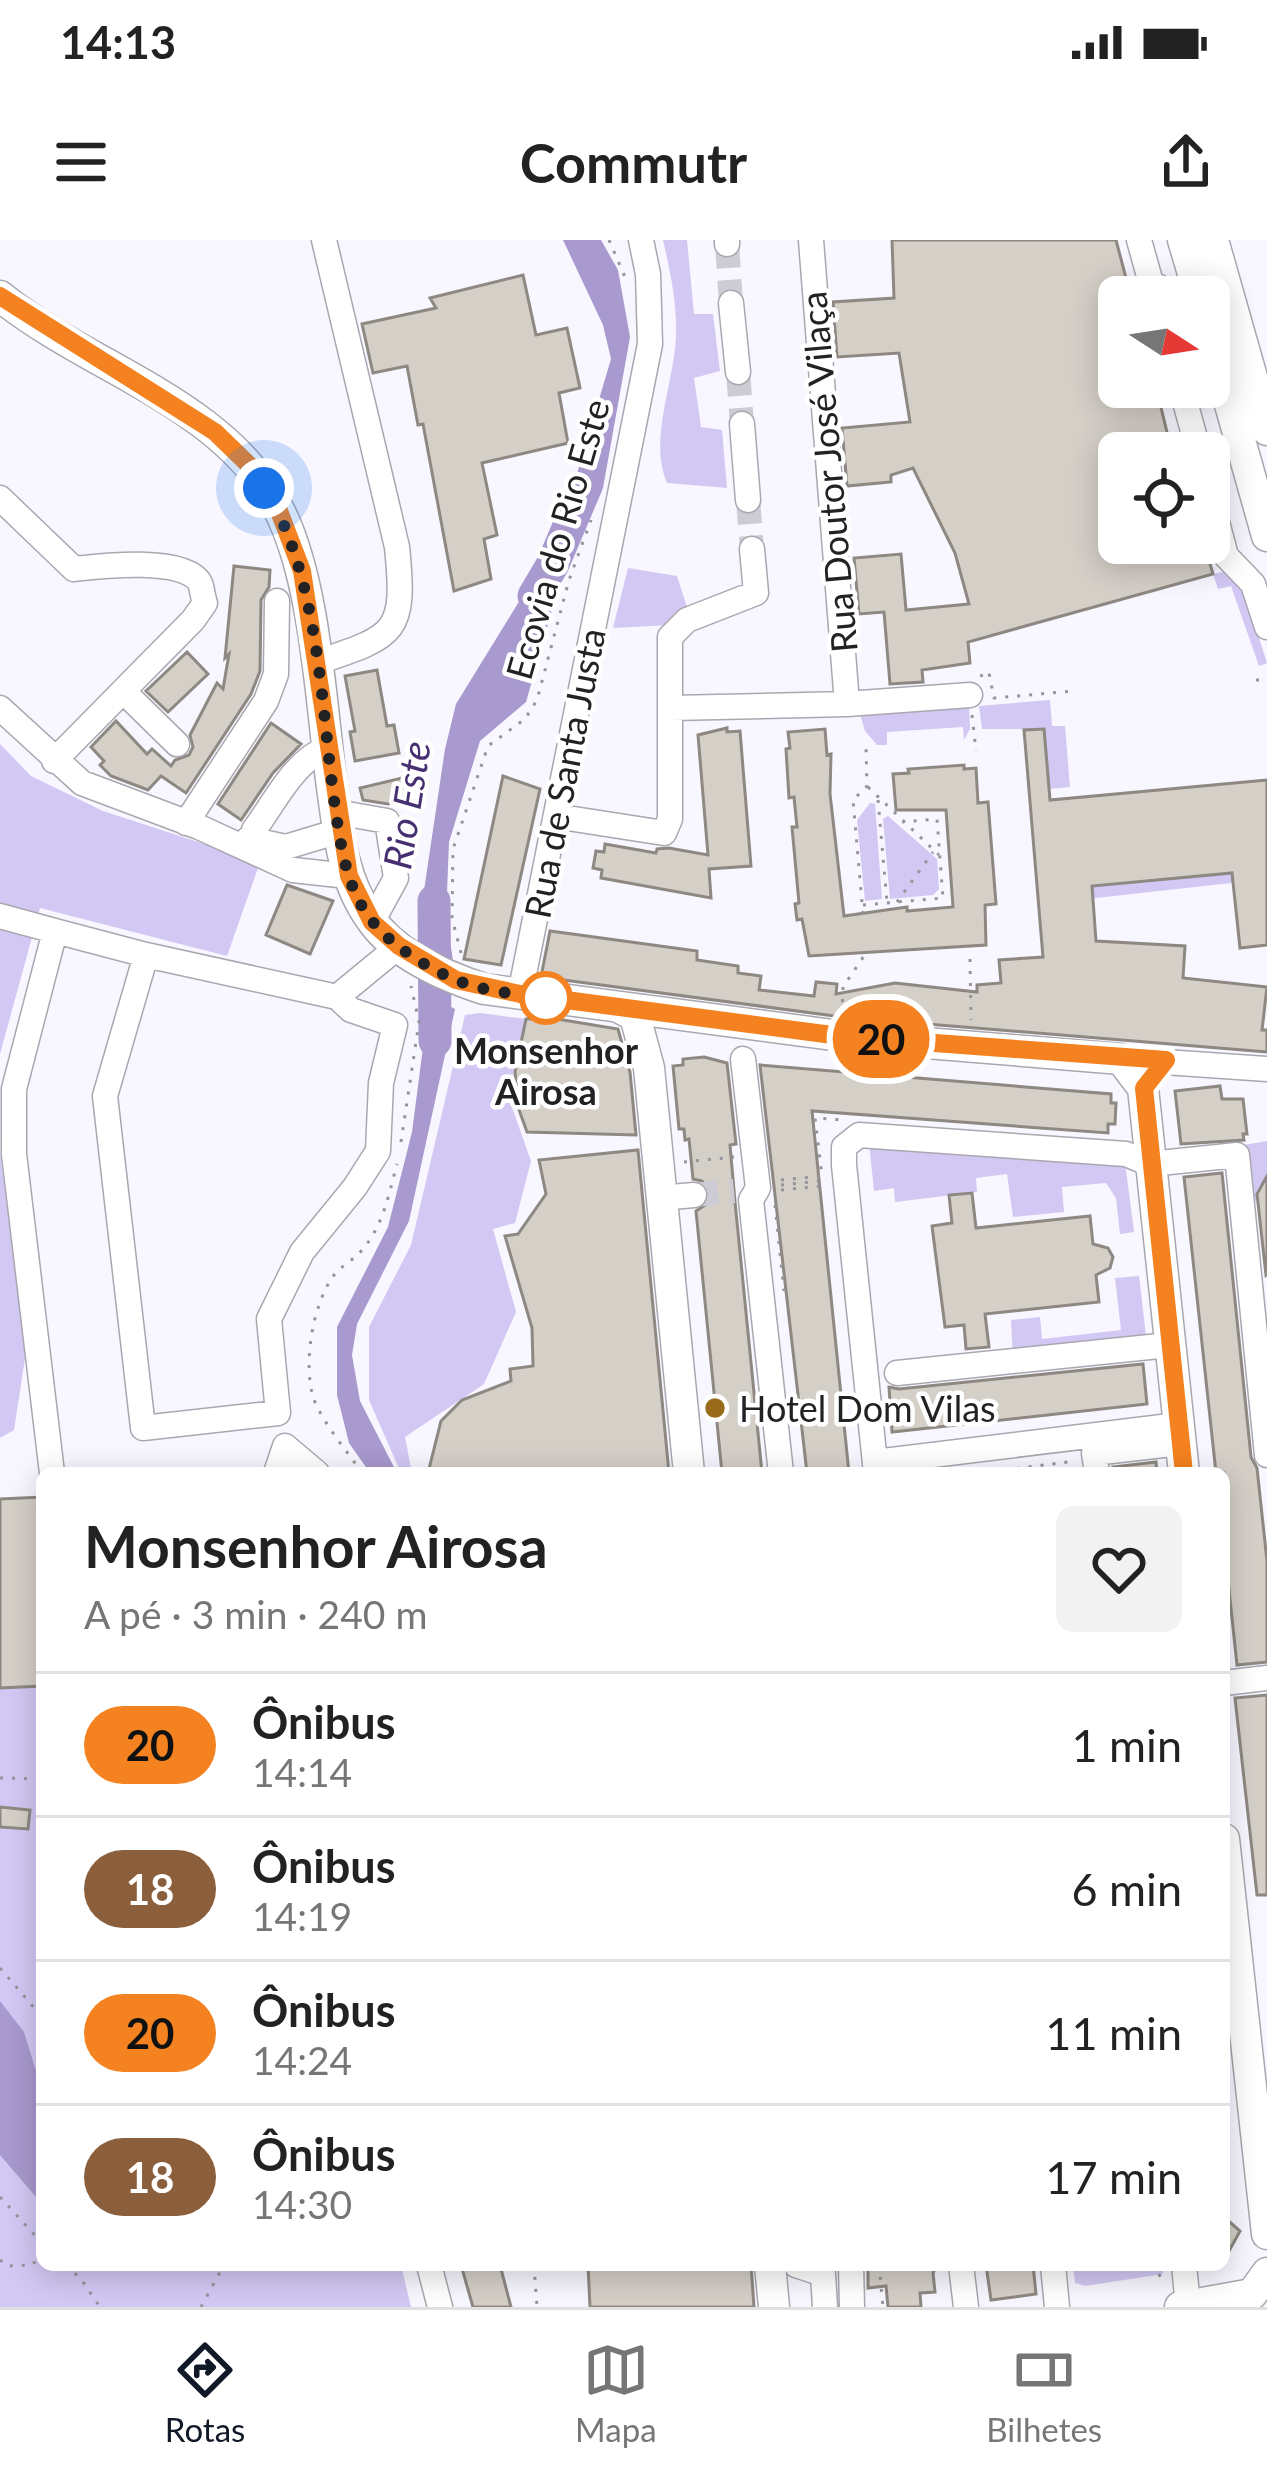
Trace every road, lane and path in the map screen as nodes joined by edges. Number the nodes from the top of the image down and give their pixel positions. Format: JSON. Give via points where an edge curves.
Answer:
{"nodes":[{"id":1,"x":324,"y":240,"type":"edge"},
{"id":2,"x":609,"y":240,"type":"edge"},
{"id":3,"x":628,"y":240,"type":"edge"},
{"id":4,"x":640,"y":240,"type":"edge"},
{"id":5,"x":811,"y":240,"type":"edge"},
{"id":6,"x":1139,"y":240,"type":"edge"},
{"id":7,"x":1183,"y":240,"type":"edge"},
{"id":8,"x":1213,"y":240,"type":"edge"},
{"id":9,"x":1149,"y":276,"type":"edge"},
{"id":10,"x":1183,"y":276,"type":"edge"},
{"id":11,"x":628,"y":290,"type":"dead end"},
{"id":12,"x":0,"y":296,"type":"edge"},
{"id":13,"x":731,"y":303,"type":"tunnel mouth"},
{"id":14,"x":650,"y":305,"type":"junction"},
{"id":15,"x":738,"y":372,"type":"tunnel mouth"},
{"id":16,"x":1230,"y":405,"type":"edge"},
{"id":17,"x":1266,"y":423,"type":"edge"},
{"id":18,"x":742,"y":424,"type":"tunnel mouth"},
{"id":19,"x":0,"y":498,"type":"edge"},
{"id":20,"x":748,"y":500,"type":"tunnel mouth"},
{"id":21,"x":595,"y":509,"type":"dead end"},
{"id":22,"x":1267,"y":536,"type":"edge"},
{"id":23,"x":752,"y":549,"type":"tunnel mouth"},
{"id":24,"x":1230,"y":560,"type":"edge"},
{"id":25,"x":277,"y":601,"type":"dead end"},
{"id":26,"x":1267,"y":627,"type":"edge"},
{"id":27,"x":315,"y":663,"type":"junction"},
{"id":28,"x":1256,"y":680,"type":"dead end"},
{"id":29,"x":1267,"y":680,"type":"edge"},
{"id":30,"x":123,"y":691,"type":"junction"},
{"id":31,"x":974,"y":691,"type":"junction"},
{"id":32,"x":1074,"y":691,"type":"dead end"},
{"id":33,"x":847,"y":704,"type":"junction"},
{"id":34,"x":0,"y":708,"type":"edge"},
{"id":35,"x":671,"y":708,"type":"junction"},
{"id":36,"x":177,"y":744,"type":"dead end"},
{"id":37,"x":866,"y":747,"type":"dead end"},
{"id":38,"x":327,"y":748,"type":"junction"},
{"id":39,"x":976,"y":751,"type":"dead end"},
{"id":40,"x":55,"y":761,"type":"junction"},
{"id":41,"x":867,"y":786,"type":"junction"},
{"id":42,"x":878,"y":800,"type":"junction"},
{"id":43,"x":574,"y":819,"type":"dead end"},
{"id":44,"x":337,"y":822,"type":"junction"},
{"id":45,"x":902,"y":822,"type":"junction"},
{"id":46,"x":192,"y":825,"type":"junction"},
{"id":47,"x":258,"y":841,"type":"junction"},
{"id":48,"x":934,"y":851,"type":"junction"},
{"id":49,"x":940,"y":857,"type":"junction"},
{"id":50,"x":349,"y":876,"type":"junction"},
{"id":51,"x":897,"y":902,"type":"junction"},
{"id":52,"x":887,"y":904,"type":"junction"},
{"id":53,"x":863,"y":905,"type":"junction"},
{"id":54,"x":863,"y":914,"type":"dead end"},
{"id":55,"x":0,"y":916,"type":"edge"},
{"id":56,"x":372,"y":922,"type":"junction"},
{"id":57,"x":56,"y":931,"type":"junction"},
{"id":58,"x":866,"y":953,"type":"dead end"},
{"id":59,"x":146,"y":955,"type":"junction"},
{"id":60,"x":970,"y":959,"type":"dead end"},
{"id":61,"x":429,"y":963,"type":"junction"},
{"id":62,"x":520,"y":994,"type":"junction"},
{"id":63,"x":337,"y":997,"type":"junction"},
{"id":64,"x":620,"y":1008,"type":"junction"},
{"id":65,"x":842,"y":1016,"type":"dead end"},
{"id":66,"x":704,"y":1020,"type":"junction"},
{"id":67,"x":971,"y":1020,"type":"dead end"},
{"id":68,"x":743,"y":1059,"type":"dead end"},
{"id":69,"x":1121,"y":1059,"type":"junction"},
{"id":70,"x":1166,"y":1060,"type":"junction"},
{"id":71,"x":649,"y":1069,"type":"junction"},
{"id":72,"x":1267,"y":1069,"type":"edge"},
{"id":73,"x":1144,"y":1088,"type":"junction"},
{"id":74,"x":857,"y":1135,"type":"junction"},
{"id":75,"x":754,"y":1155,"type":"junction"},
{"id":76,"x":681,"y":1162,"type":"dead end"},
{"id":77,"x":1150,"y":1164,"type":"junction"},
{"id":78,"x":754,"y":1191,"type":"junction"},
{"id":79,"x":694,"y":1195,"type":"tunnel mouth"},
{"id":80,"x":660,"y":1198,"type":"junction"},
{"id":81,"x":786,"y":1309,"type":"dead end"},
{"id":82,"x":1169,"y":1345,"type":"junction"},
{"id":83,"x":897,"y":1373,"type":"dead end"},
{"id":84,"x":1181,"y":1447,"type":"edge"},
{"id":85,"x":1267,"y":1455,"type":"edge"},
{"id":86,"x":960,"y":1462,"type":"edge"},
{"id":87,"x":1093,"y":1466,"type":"edge"},
{"id":88,"x":51,"y":1467,"type":"edge"},
{"id":89,"x":278,"y":1467,"type":"edge"},
{"id":90,"x":310,"y":1467,"type":"edge"},
{"id":91,"x":358,"y":1467,"type":"edge"},
{"id":92,"x":688,"y":1467,"type":"edge"},
{"id":93,"x":780,"y":1467,"type":"edge"},
{"id":94,"x":875,"y":1467,"type":"edge"},
{"id":95,"x":889,"y":1467,"type":"edge"},
{"id":96,"x":1267,"y":1678,"type":"edge"},
{"id":97,"x":1230,"y":1682,"type":"edge"},
{"id":98,"x":0,"y":1778,"type":"edge"},
{"id":99,"x":36,"y":1779,"type":"edge"},
{"id":100,"x":1230,"y":1894,"type":"edge"},
{"id":101,"x":0,"y":1968,"type":"edge"},
{"id":102,"x":36,"y":2010,"type":"edge"},
{"id":103,"x":0,"y":2197,"type":"edge"},
{"id":104,"x":1267,"y":2234,"type":"edge"},
{"id":105,"x":36,"y":2236,"type":"edge"},
{"id":106,"x":0,"y":2260,"type":"edge"},
{"id":107,"x":36,"y":2261,"type":"edge"},
{"id":108,"x":7,"y":2266,"type":"junction"},
{"id":109,"x":0,"y":2268,"type":"edge"},
{"id":110,"x":71,"y":2271,"type":"edge"},
{"id":111,"x":221,"y":2271,"type":"edge"},
{"id":112,"x":431,"y":2271,"type":"edge"},
{"id":113,"x":534,"y":2271,"type":"edge"},
{"id":114,"x":771,"y":2271,"type":"edge"},
{"id":115,"x":814,"y":2271,"type":"edge"},
{"id":116,"x":851,"y":2271,"type":"edge"},
{"id":117,"x":880,"y":2271,"type":"edge"},
{"id":118,"x":962,"y":2271,"type":"edge"},
{"id":119,"x":1053,"y":2271,"type":"edge"},
{"id":120,"x":1266,"y":2278,"type":"edge"},
{"id":121,"x":1180,"y":2291,"type":"edge"},
{"id":122,"x":100,"y":2307,"type":"edge"},
{"id":123,"x":201,"y":2307,"type":"edge"},
{"id":124,"x":440,"y":2307,"type":"edge"},
{"id":125,"x":537,"y":2307,"type":"edge"},
{"id":126,"x":774,"y":2307,"type":"edge"},
{"id":127,"x":825,"y":2307,"type":"edge"},
{"id":128,"x":851,"y":2307,"type":"edge"},
{"id":129,"x":883,"y":2307,"type":"edge"},
{"id":130,"x":966,"y":2307,"type":"edge"},
{"id":131,"x":1057,"y":2307,"type":"edge"}],
"edges":[{"from":1,"to":27,"type":"street","via":[[397,547],[402,599],[390,631]]},
{"from":2,"to":11,"type":"path"},
{"from":3,"to":14,"type":"street"},
{"from":4,"to":14,"type":"street"},
{"from":5,"to":33,"type":"street","name":"Rua Doutor José Vilaça"},
{"from":6,"to":9,"type":"street"},
{"from":7,"to":10,"type":"main road"},
{"from":8,"to":17,"type":"main road"},
{"from":12,"to":27,"type":"main road","via":[[215,432],[249,465],[279,511],[302,571]]},
{"from":13,"to":15,"type":"street"},
{"from":14,"to":62,"type":"street","name":"Rua de Santa Justa","via":[[650,344]]},
{"from":16,"to":22,"type":"main road"},
{"from":18,"to":20,"type":"street"},
{"from":19,"to":30,"type":"street","via":[[74,569],[158,566],[201,584],[205,603],[194,620]]},
{"from":21,"to":61,"type":"path","name":"Ecovia do Rio Este","via":[[537,700],[488,746],[452,849],[452,918]]},
{"from":23,"to":35,"type":"street","via":[[756,593],[686,620],[670,637]]},
{"from":24,"to":26,"type":"street","via":[[1253,584]]},
{"from":25,"to":46,"type":"street","via":[[276,674]]},
{"from":27,"to":38,"type":"main road"},
{"from":28,"to":29,"type":"path"},
{"from":30,"to":36,"type":"street"},
{"from":30,"to":40,"type":"street"},
{"from":31,"to":32,"type":"path","via":[[989,673],[994,698]]},
{"from":31,"to":33,"type":"street"},
{"from":31,"to":39,"type":"path"},
{"from":33,"to":35,"type":"street"},
{"from":34,"to":40,"type":"street"},
{"from":35,"to":43,"type":"street","via":[[664,832]]},
{"from":37,"to":41,"type":"path"},
{"from":38,"to":44,"type":"main road"},
{"from":38,"to":47,"type":"street","via":[[300,765],[254,830]]},
{"from":40,"to":46,"type":"street","via":[[82,783]]},
{"from":41,"to":42,"type":"path"},
{"from":41,"to":53,"type":"path","via":[[853,800]]},
{"from":42,"to":45,"type":"path"},
{"from":42,"to":52,"type":"path"},
{"from":44,"to":47,"type":"street","via":[[286,847]]},
{"from":44,"to":50,"type":"main road"},
{"from":44,"to":56,"type":"street","via":[[386,821],[396,878]]},
{"from":45,"to":48,"type":"path"},
{"from":45,"to":49,"type":"path","via":[[937,819]]},
{"from":46,"to":47,"type":"street"},
{"from":46,"to":50,"type":"street","via":[[293,870]]},
{"from":48,"to":49,"type":"path"},
{"from":48,"to":51,"type":"path"},
{"from":49,"to":51,"type":"path","via":[[944,898]]},
{"from":50,"to":56,"type":"main road"},
{"from":51,"to":52,"type":"path"},
{"from":52,"to":53,"type":"path"},
{"from":53,"to":54,"type":"path"},
{"from":55,"to":57,"type":"street"},
{"from":56,"to":61,"type":"main road"},
{"from":57,"to":59,"type":"street"},
{"from":57,"to":88,"type":"street","via":[[14,1089],[14,1154]]},
{"from":58,"to":65,"type":"path","via":[[843,987]]},
{"from":59,"to":63,"type":"street"},
{"from":59,"to":63,"type":"street","via":[[105,1096],[143,1429],[278,1413],[269,1318],[302,1252],[378,1150],[381,1083],[395,1025]]},
{"from":60,"to":67,"type":"path"},
{"from":61,"to":62,"type":"main road","via":[[484,989]]},
{"from":61,"to":63,"type":"street"},
{"from":61,"to":91,"type":"path","name":"Ecovia do Rio Este","via":[[411,980],[419,1022],[384,1215],[362,1252],[337,1270],[314,1334],[312,1397]]},
{"from":62,"to":64,"type":"main road"},
{"from":64,"to":66,"type":"main road"},
{"from":64,"to":71,"type":"main road","via":[[635,1016]]},
{"from":66,"to":69,"type":"main road"},
{"from":66,"to":71,"type":"main road","via":[[657,1048]]},
{"from":68,"to":75,"type":"street"},
{"from":69,"to":70,"type":"street"},
{"from":69,"to":73,"type":"main road"},
{"from":70,"to":72,"type":"street"},
{"from":70,"to":73,"type":"street"},
{"from":71,"to":80,"type":"main road"},
{"from":73,"to":77,"type":"main road"},
{"from":74,"to":77,"type":"street","via":[[1126,1154]]},
{"from":74,"to":78,"type":"path","via":[[852,1121],[814,1118],[822,1176]]},
{"from":74,"to":94,"type":"street","via":[[844,1147],[844,1165]]},
{"from":75,"to":76,"type":"path"},
{"from":75,"to":78,"type":"street"},
{"from":77,"to":82,"type":"main road"},
{"from":77,"to":85,"type":"street","via":[[1237,1155]]},
{"from":78,"to":81,"type":"path","via":[[822,1181],[774,1191]]},
{"from":78,"to":93,"type":"street"},
{"from":79,"to":80,"type":"street"},
{"from":80,"to":92,"type":"main road"},
{"from":82,"to":83,"type":"street"},
{"from":82,"to":84,"type":"main road"},
{"from":84,"to":86,"type":"street"},
{"from":84,"to":87,"type":"street","via":[[1094,1454]]},
{"from":86,"to":95,"type":"street"},
{"from":89,"to":90,"type":"street","via":[[285,1446]]},
{"from":96,"to":97,"type":"street"},
{"from":98,"to":99,"type":"path"},
{"from":100,"to":104,"type":"main road"},
{"from":101,"to":102,"type":"path"},
{"from":103,"to":105,"type":"path"},
{"from":106,"to":108,"type":"path"},
{"from":107,"to":108,"type":"path"},
{"from":108,"to":109,"type":"path"},
{"from":110,"to":122,"type":"path"},
{"from":111,"to":123,"type":"path"},
{"from":112,"to":124,"type":"street"},
{"from":113,"to":125,"type":"path"},
{"from":114,"to":126,"type":"main road"},
{"from":115,"to":127,"type":"street","via":[[823,2274]]},
{"from":116,"to":128,"type":"street"},
{"from":117,"to":129,"type":"path"},
{"from":118,"to":130,"type":"street"},
{"from":119,"to":131,"type":"street"},
{"from":120,"to":121,"type":"main road","via":[[1252,2294]]}]}
